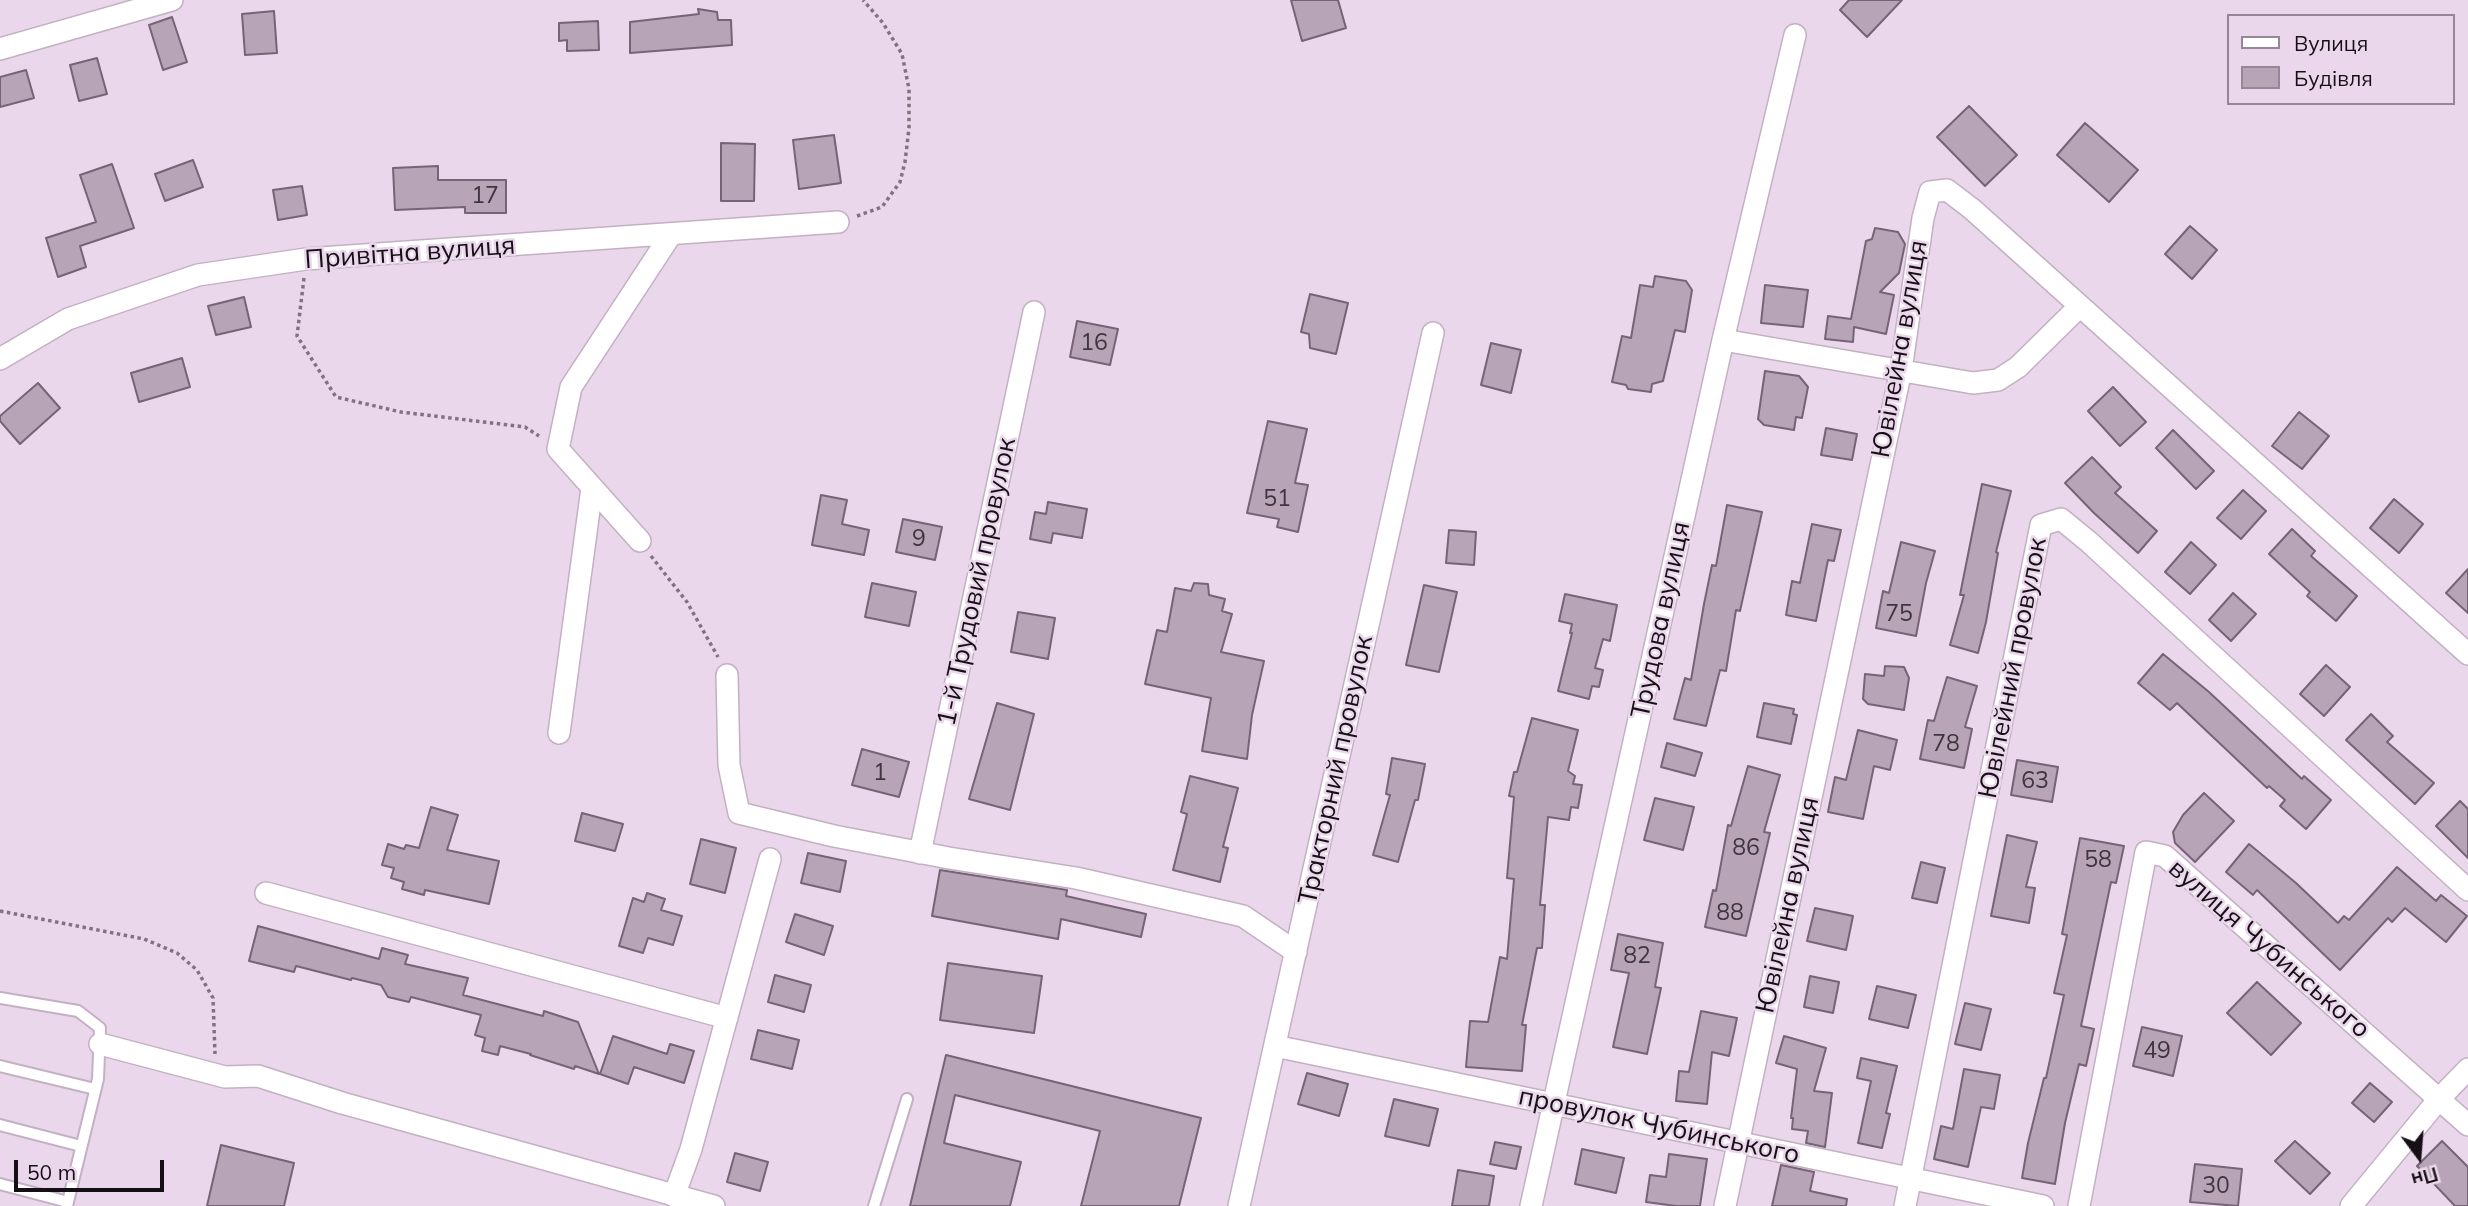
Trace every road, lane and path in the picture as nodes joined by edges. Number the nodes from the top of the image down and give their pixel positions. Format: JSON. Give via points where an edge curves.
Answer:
{"nodes":[{"id":1,"x":172,"y":0,"type":"edge"},
{"id":2,"x":863,"y":0,"type":"edge"},
{"id":3,"x":1795,"y":35,"type":"dead end"},
{"id":4,"x":0,"y":49,"type":"edge"},
{"id":5,"x":838,"y":222,"type":"joint"},
{"id":6,"x":670,"y":236,"type":"junction"},
{"id":7,"x":306,"y":259,"type":"junction"},
{"id":8,"x":2080,"y":306,"type":"junction"},
{"id":9,"x":1034,"y":312,"type":"dead end"},
{"id":10,"x":1433,"y":333,"type":"dead end"},
{"id":11,"x":1723,"y":340,"type":"junction"},
{"id":12,"x":0,"y":359,"type":"edge"},
{"id":13,"x":1900,"y":370,"type":"junction"},
{"id":14,"x":558,"y":449,"type":"junction"},
{"id":15,"x":592,"y":488,"type":"junction"},
{"id":16,"x":640,"y":541,"type":"joint"},
{"id":17,"x":2468,"y":654,"type":"edge"},
{"id":18,"x":727,"y":675,"type":"joint"},
{"id":19,"x":559,"y":733,"type":"dead end"},
{"id":20,"x":920,"y":853,"type":"junction"},
{"id":21,"x":770,"y":859,"type":"dead end"},
{"id":22,"x":2468,"y":890,"type":"edge"},
{"id":23,"x":266,"y":893,"type":"dead end"},
{"id":24,"x":0,"y":911,"type":"edge"},
{"id":25,"x":1296,"y":952,"type":"junction"},
{"id":26,"x":0,"y":998,"type":"edge"},
{"id":27,"x":727,"y":1018,"type":"junction"},
{"id":28,"x":100,"y":1044,"type":"junction"},
{"id":29,"x":1275,"y":1046,"type":"junction"},
{"id":30,"x":0,"y":1066,"type":"edge"},
{"id":31,"x":2468,"y":1069,"type":"edge"},
{"id":32,"x":225,"y":1077,"type":"junction"},
{"id":33,"x":95,"y":1089,"type":"junction"},
{"id":34,"x":2439,"y":1099,"type":"junction"},
{"id":35,"x":907,"y":1100,"type":"dead end"},
{"id":36,"x":1556,"y":1103,"type":"junction"},
{"id":37,"x":0,"y":1125,"type":"edge"},
{"id":38,"x":2468,"y":1125,"type":"edge"},
{"id":39,"x":1738,"y":1144,"type":"junction"},
{"id":40,"x":81,"y":1146,"type":"junction"},
{"id":41,"x":1911,"y":1180,"type":"junction"},
{"id":42,"x":0,"y":1184,"type":"edge"},
{"id":43,"x":674,"y":1196,"type":"junction"},
{"id":44,"x":67,"y":1204,"type":"edge"},
{"id":45,"x":714,"y":1206,"type":"edge"},
{"id":46,"x":874,"y":1206,"type":"edge"},
{"id":47,"x":1239,"y":1206,"type":"edge"},
{"id":48,"x":1531,"y":1206,"type":"edge"},
{"id":49,"x":1725,"y":1206,"type":"edge"},
{"id":50,"x":1905,"y":1206,"type":"edge"},
{"id":51,"x":2043,"y":1206,"type":"edge"},
{"id":52,"x":2079,"y":1206,"type":"edge"},
{"id":53,"x":2351,"y":1206,"type":"edge"}],
"edges":[{"from":1,"to":4,"type":"street"},
{"from":2,"to":5,"type":"path","via":[[902,54],[909,89],[909,128],[900,182],[882,207]]},
{"from":3,"to":11,"type":"street","name":"Трудова вулиця"},
{"from":5,"to":6,"type":"street","name":"Привітна вулиця"},
{"from":6,"to":7,"type":"street","name":"Привітна вулиця"},
{"from":6,"to":14,"type":"street","via":[[571,387]]},
{"from":7,"to":12,"type":"street","name":"Привітна вулиця","via":[[198,275],[68,319]]},
{"from":7,"to":14,"type":"path","via":[[297,336],[336,397],[401,412],[525,427]]},
{"from":8,"to":13,"type":"street","via":[[2018,368],[1998,380],[1973,383]]},
{"from":8,"to":13,"type":"street","name":"Ювілейна вулиця","via":[[1972,209],[1947,190],[1930,192]]},
{"from":8,"to":17,"type":"street","name":"Ювілейна вулиця"},
{"from":9,"to":20,"type":"street","name":"1-й Трудовий провулок"},
{"from":10,"to":25,"type":"street","name":"Тракторний провулок"},
{"from":11,"to":13,"type":"street"},
{"from":11,"to":36,"type":"street","name":"Трудова вулиця"},
{"from":13,"to":39,"type":"street","name":"Ювілейна вулиця"},
{"from":14,"to":15,"type":"street"},
{"from":15,"to":16,"type":"street"},
{"from":15,"to":19,"type":"street"},
{"from":16,"to":18,"type":"path","via":[[687,602]]},
{"from":18,"to":20,"type":"street","via":[[729,765],[739,813]]},
{"from":20,"to":25,"type":"street","via":[[1076,878],[1243,916]]},
{"from":21,"to":27,"type":"street"},
{"from":22,"to":41,"type":"street","name":"Ювілейний провулок","via":[[2089,542],[2061,519],[2041,525]]},
{"from":23,"to":27,"type":"street"},
{"from":24,"to":32,"type":"path","via":[[144,939],[177,953],[197,970],[213,998],[215,1065]]},
{"from":25,"to":29,"type":"street","name":"Тракторний провулок"},
{"from":26,"to":28,"type":"lane","via":[[78,1012],[100,1028]]},
{"from":27,"to":43,"type":"street"},
{"from":28,"to":32,"type":"street"},
{"from":28,"to":33,"type":"lane"},
{"from":29,"to":36,"type":"street","name":"провулок Чубинського"},
{"from":29,"to":47,"type":"street","name":"Тракторний провулок"},
{"from":30,"to":33,"type":"lane"},
{"from":31,"to":34,"type":"street"},
{"from":32,"to":43,"type":"street","via":[[258,1076]]},
{"from":33,"to":40,"type":"lane"},
{"from":34,"to":38,"type":"street","name":"вулиця Чубинського"},
{"from":34,"to":52,"type":"street","name":"вулиця Чубинського","via":[[2165,856],[2146,852]]},
{"from":34,"to":53,"type":"street"},
{"from":35,"to":46,"type":"lane"},
{"from":36,"to":39,"type":"street","name":"провулок Чубинського"},
{"from":36,"to":48,"type":"street","name":"Трудова вулиця"},
{"from":37,"to":40,"type":"lane"},
{"from":39,"to":41,"type":"street","name":"провулок Чубинського"},
{"from":39,"to":49,"type":"street","name":"Ювілейна вулиця"},
{"from":40,"to":44,"type":"lane"},
{"from":41,"to":50,"type":"street","name":"Ювілейний провулок"},
{"from":41,"to":51,"type":"street","name":"провулок Чубинського"},
{"from":42,"to":44,"type":"lane"},
{"from":43,"to":45,"type":"street"}]}
